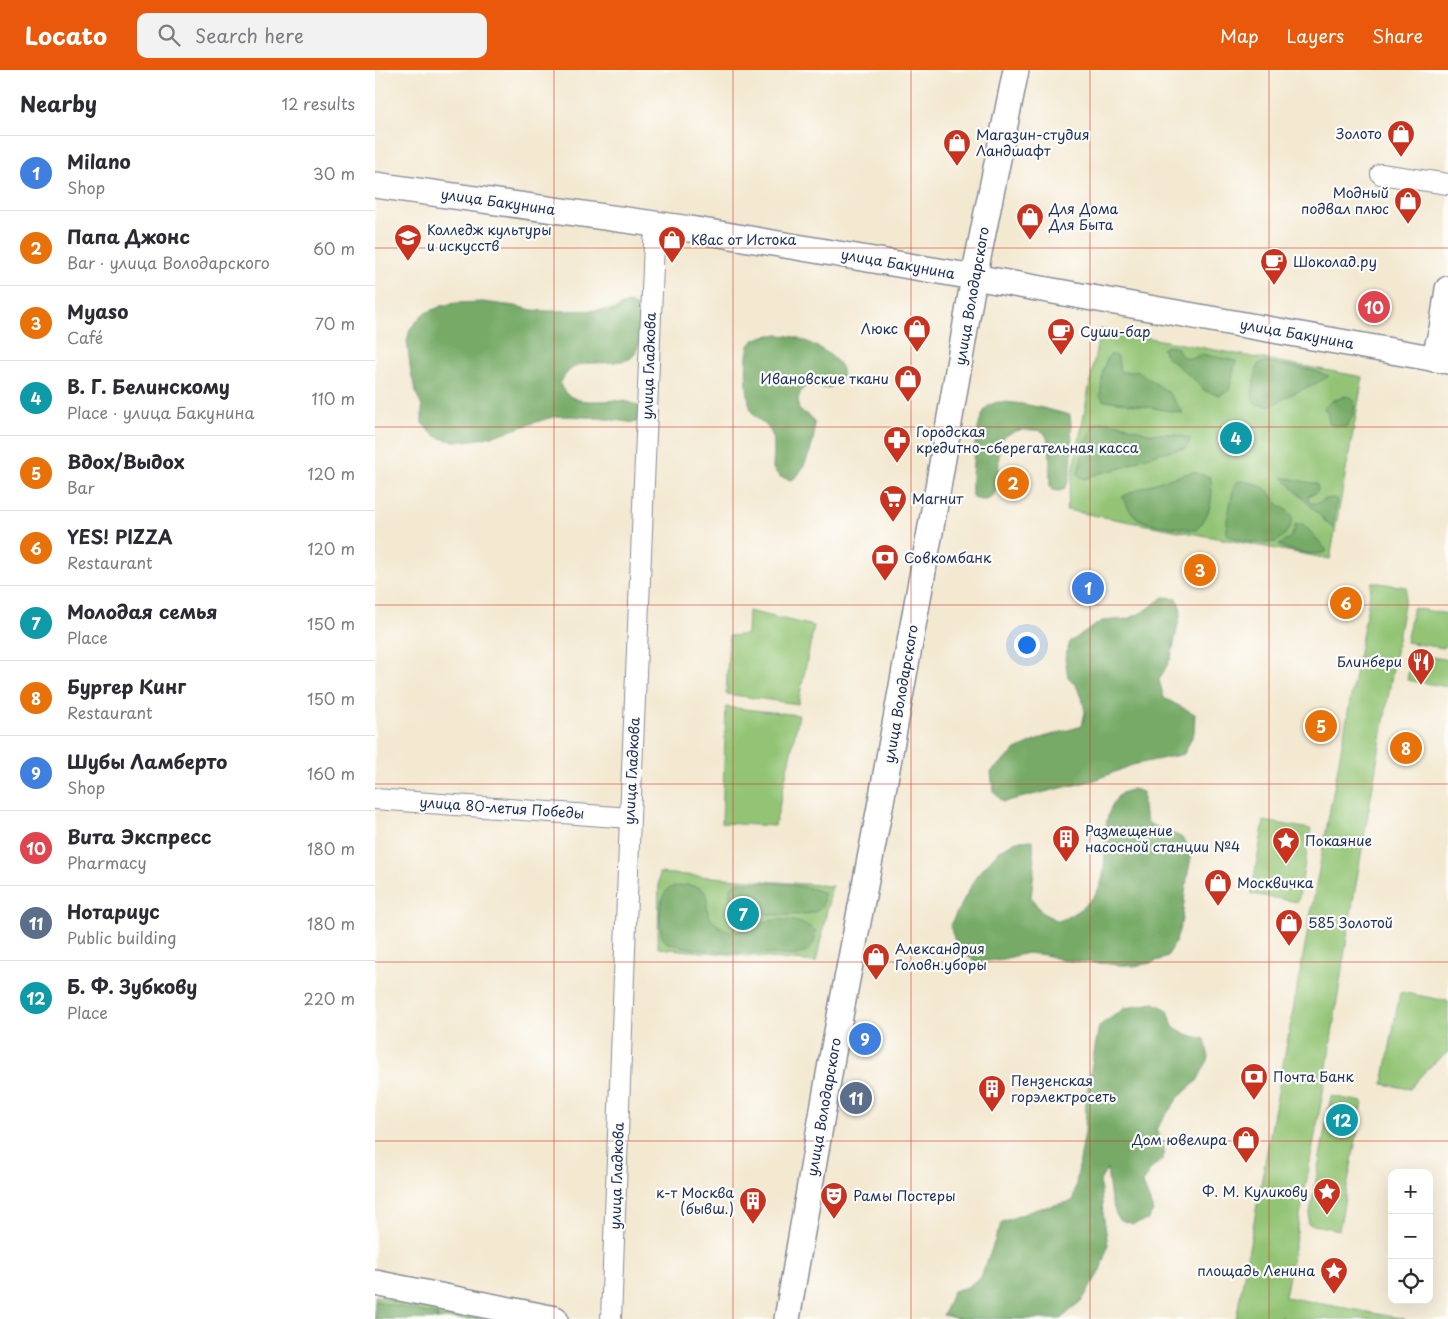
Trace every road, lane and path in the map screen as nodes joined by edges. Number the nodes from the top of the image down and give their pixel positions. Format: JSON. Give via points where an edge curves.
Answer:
{"nodes":[{"id":1,"x":1015,"y":70,"type":"edge"},
{"id":2,"x":1381,"y":174,"type":"dead end"},
{"id":3,"x":1448,"y":184,"type":"edge"},
{"id":4,"x":375,"y":185,"type":"edge"},
{"id":5,"x":656,"y":223,"type":"junction"},
{"id":6,"x":974,"y":277,"type":"junction"},
{"id":7,"x":1448,"y":289,"type":"edge"},
{"id":8,"x":1441,"y":360,"type":"edge"},
{"id":9,"x":375,"y":799,"type":"edge"},
{"id":10,"x":630,"y":818,"type":"junction"},
{"id":11,"x":375,"y":1283,"type":"edge"},
{"id":12,"x":555,"y":1319,"type":"edge"},
{"id":13,"x":611,"y":1319,"type":"edge"},
{"id":14,"x":787,"y":1319,"type":"edge"}],
"edges":[{"from":1,"to":6,"type":"main road","name":"улица Володарского"},
{"from":2,"to":3,"type":"street"},
{"from":4,"to":5,"type":"main road","name":"улица Бакунина"},
{"from":5,"to":6,"type":"main road","name":"улица Бакунина"},
{"from":5,"to":10,"type":"street","name":"улица Гладкова"},
{"from":6,"to":8,"type":"main road","name":"улица Бакунина"},
{"from":6,"to":14,"type":"main road","name":"улица Володарского","via":[[935,509]]},
{"from":7,"to":8,"type":"main road","via":[[1441,329]]},
{"from":9,"to":10,"type":"street","name":"улица 80-летия Победы"},
{"from":10,"to":13,"type":"street","name":"улица Гладкова"},
{"from":11,"to":12,"type":"main road"}]}
